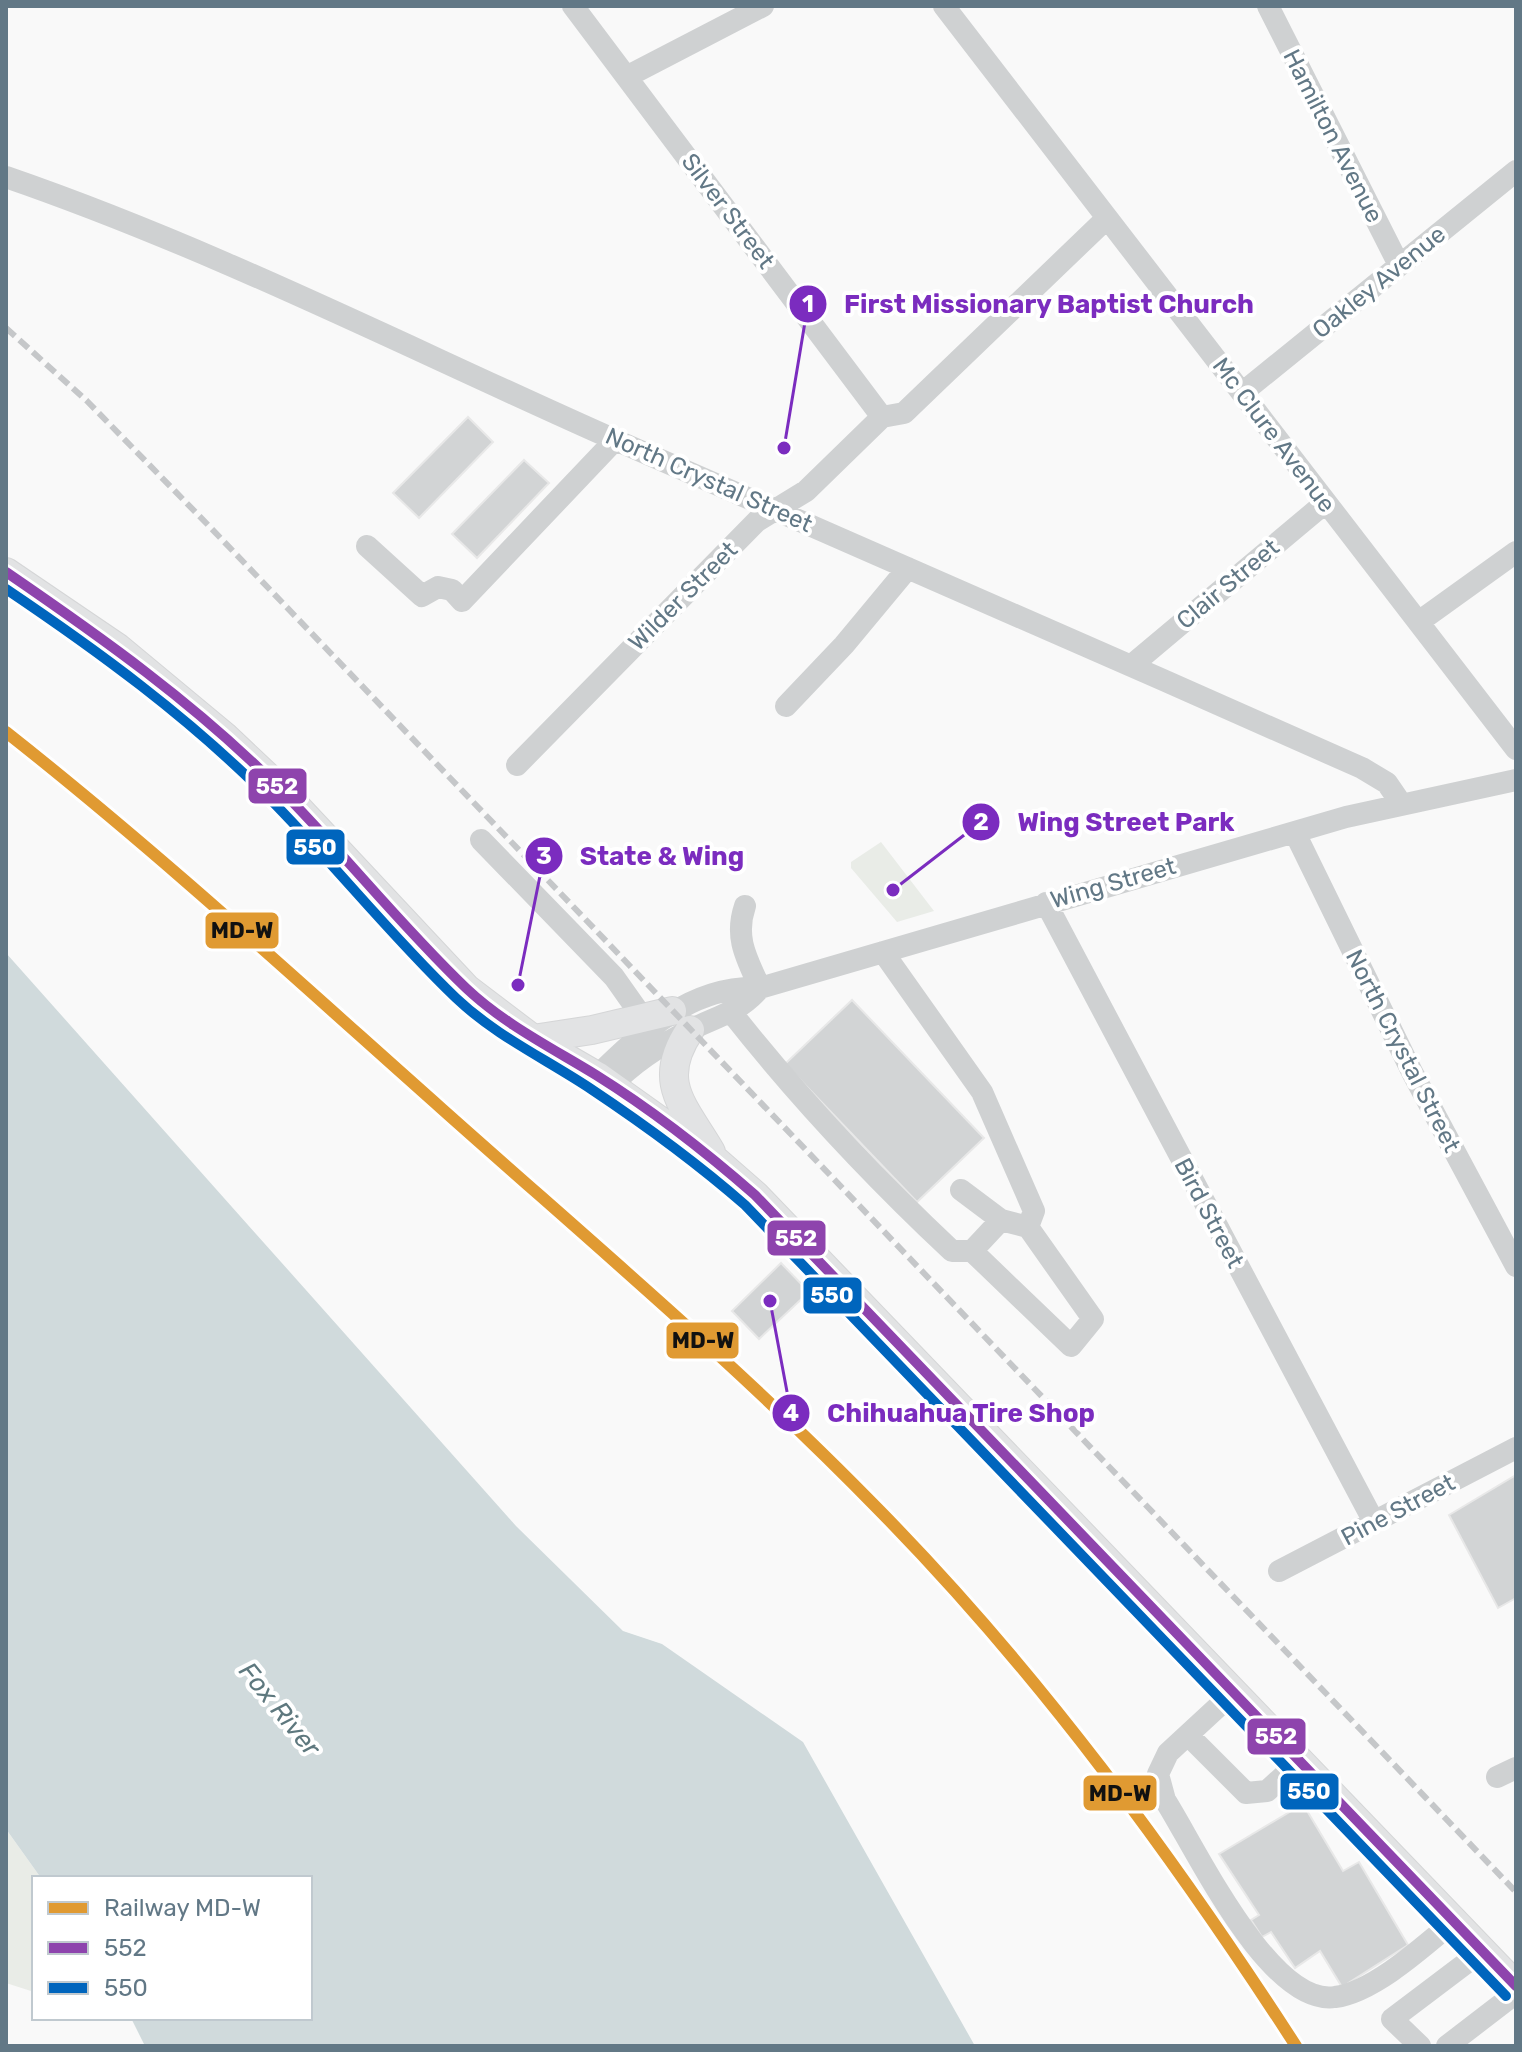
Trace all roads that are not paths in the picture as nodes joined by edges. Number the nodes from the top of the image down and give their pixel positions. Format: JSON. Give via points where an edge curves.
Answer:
{"nodes":[{"id":1,"x":573,"y":6,"type":"edge"},
{"id":2,"x":944,"y":6,"type":"edge"},
{"id":3,"x":1268,"y":6,"type":"edge"},
{"id":4,"x":753,"y":8,"type":"edge"},
{"id":5,"x":628,"y":76,"type":"junction"},
{"id":6,"x":1516,"y":171,"type":"edge"},
{"id":7,"x":6,"y":177,"type":"edge"},
{"id":8,"x":1106,"y":219,"type":"junction"},
{"id":9,"x":1399,"y":265,"type":"junction"},
{"id":10,"x":1242,"y":393,"type":"junction"},
{"id":11,"x":882,"y":417,"type":"junction"},
{"id":12,"x":615,"y":440,"type":"junction"},
{"id":13,"x":1325,"y":503,"type":"junction"},
{"id":14,"x":774,"y":508,"type":"junction"},
{"id":15,"x":367,"y":546,"type":"dead end"},
{"id":16,"x":1516,"y":552,"type":"edge"},
{"id":17,"x":908,"y":568,"type":"junction"},
{"id":18,"x":6,"y":572,"type":"edge"},
{"id":19,"x":1420,"y":621,"type":"junction"},
{"id":20,"x":1132,"y":665,"type":"junction"},
{"id":21,"x":786,"y":706,"type":"dead end"},
{"id":22,"x":1516,"y":749,"type":"edge"},
{"id":23,"x":517,"y":765,"type":"dead end"},
{"id":24,"x":1516,"y":780,"type":"edge"},
{"id":25,"x":1400,"y":802,"type":"junction"},
{"id":26,"x":1295,"y":833,"type":"junction"},
{"id":27,"x":481,"y":840,"type":"dead end"},
{"id":28,"x":1046,"y":903,"type":"junction"},
{"id":29,"x":745,"y":906,"type":"dead end"},
{"id":30,"x":883,"y":952,"type":"junction"},
{"id":31,"x":760,"y":988,"type":"junction"},
{"id":32,"x":731,"y":1012,"type":"junction"},
{"id":33,"x":643,"y":1018,"type":"junction"},
{"id":34,"x":681,"y":1020,"type":"junction"},
{"id":35,"x":533,"y":1039,"type":"junction"},
{"id":36,"x":604,"y":1081,"type":"junction"},
{"id":37,"x":715,"y":1160,"type":"junction"},
{"id":38,"x":961,"y":1190,"type":"dead end"},
{"id":39,"x":1001,"y":1220,"type":"junction"},
{"id":40,"x":1028,"y":1227,"type":"junction"},
{"id":41,"x":972,"y":1251,"type":"junction"},
{"id":42,"x":1516,"y":1266,"type":"edge"},
{"id":43,"x":1516,"y":1448,"type":"edge"},
{"id":44,"x":1374,"y":1522,"type":"junction"},
{"id":45,"x":1279,"y":1571,"type":"dead end"},
{"id":46,"x":1234,"y":1692,"type":"junction"},
{"id":47,"x":1188,"y":1735,"type":"junction"},
{"id":48,"x":1300,"y":1761,"type":"junction"},
{"id":49,"x":1454,"y":1921,"type":"junction"},
{"id":50,"x":1482,"y":1951,"type":"junction"},
{"id":51,"x":1516,"y":1986,"type":"edge"},
{"id":52,"x":1516,"y":1993,"type":"edge"},
{"id":53,"x":1420,"y":2046,"type":"edge"},
{"id":54,"x":1447,"y":2046,"type":"edge"}],
"edges":[{"from":1,"to":5,"type":"street","name":"Silver Street"},
{"from":2,"to":8,"type":"street","name":"Mc Clure Avenue"},
{"from":3,"to":9,"type":"street","name":"Hamilton Avenue"},
{"from":4,"to":5,"type":"street"},
{"from":5,"to":11,"type":"street","name":"Silver Street"},
{"from":6,"to":9,"type":"street","name":"Oakley Avenue"},
{"from":7,"to":12,"type":"street","name":"North Crystal Street","via":[[108,212]]},
{"from":8,"to":10,"type":"street","name":"Mc Clure Avenue"},
{"from":8,"to":11,"type":"street","name":"Wilder Street","via":[[910,408]]},
{"from":9,"to":10,"type":"street","name":"Oakley Avenue"},
{"from":10,"to":13,"type":"street","name":"Mc Clure Avenue"},
{"from":11,"to":14,"type":"street","name":"Wilder Street","via":[[806,491]]},
{"from":12,"to":14,"type":"street","name":"North Crystal Street"},
{"from":12,"to":15,"type":"street","via":[[462,601],[452,590],[438,587],[422,596]]},
{"from":13,"to":19,"type":"street","name":"Mc Clure Avenue"},
{"from":13,"to":20,"type":"street","name":"Clair Street"},
{"from":14,"to":17,"type":"street","name":"North Crystal Street"},
{"from":14,"to":23,"type":"street","name":"Wilder Street"},
{"from":16,"to":19,"type":"street"},
{"from":17,"to":20,"type":"street","name":"North Crystal Street"},
{"from":17,"to":21,"type":"street"},
{"from":18,"to":35,"type":"main road","via":[[118,648],[213,726],[276,785],[467,989]]},
{"from":19,"to":22,"type":"street","name":"Mc Clure Avenue"},
{"from":20,"to":25,"type":"street","name":"North Crystal Street","via":[[1362,768],[1387,783]]},
{"from":24,"to":25,"type":"street","name":"Wing Street"},
{"from":25,"to":26,"type":"street","name":"Wing Street"},
{"from":26,"to":28,"type":"street","name":"Wing Street"},
{"from":26,"to":42,"type":"street","name":"North Crystal Street","via":[[1412,1072]]},
{"from":27,"to":33,"type":"street","via":[[614,977]]},
{"from":28,"to":30,"type":"street","name":"Wing Street"},
{"from":28,"to":44,"type":"street","name":"Bird Street"},
{"from":29,"to":31,"type":"street","via":[[738,926],[741,945]]},
{"from":30,"to":31,"type":"street","name":"Wing Street"},
{"from":30,"to":40,"type":"street","via":[[982,1092],[1034,1211]]},
{"from":31,"to":32,"type":"street","name":"Wing Street","via":[[744,1007]]},
{"from":31,"to":34,"type":"street","name":"Wing Street","via":[[737,987]]},
{"from":32,"to":34,"type":"street","name":"Wing Street"},
{"from":32,"to":41,"type":"street","via":[[786,1081],[914,1215],[952,1251]]},
{"from":33,"to":34,"type":"main road"},
{"from":33,"to":35,"type":"main road"},
{"from":34,"to":36,"type":"street","name":"Wing Street"},
{"from":34,"to":37,"type":"main road","via":[[674,1083]]},
{"from":35,"to":36,"type":"main road"},
{"from":36,"to":37,"type":"main road"},
{"from":37,"to":46,"type":"main road","via":[[805,1246]]},
{"from":38,"to":39,"type":"street"},
{"from":39,"to":40,"type":"street"},
{"from":39,"to":41,"type":"street"},
{"from":40,"to":41,"type":"street","via":[[1093,1319],[1071,1346]]},
{"from":43,"to":44,"type":"street","name":"Pine Street"},
{"from":44,"to":45,"type":"street","name":"Pine Street"},
{"from":46,"to":47,"type":"street"},
{"from":46,"to":48,"type":"main road"},
{"from":47,"to":48,"type":"street","via":[[1246,1793],[1267,1791]]},
{"from":47,"to":49,"type":"street","via":[[1168,1753],[1158,1774],[1165,1800],[1265,1961],[1297,1987],[1317,1997],[1337,1997],[1366,1985]]},
{"from":48,"to":49,"type":"main road"},
{"from":49,"to":50,"type":"main road"},
{"from":50,"to":51,"type":"main road"},
{"from":50,"to":53,"type":"street","via":[[1392,2019]]},
{"from":52,"to":54,"type":"street"}]}
